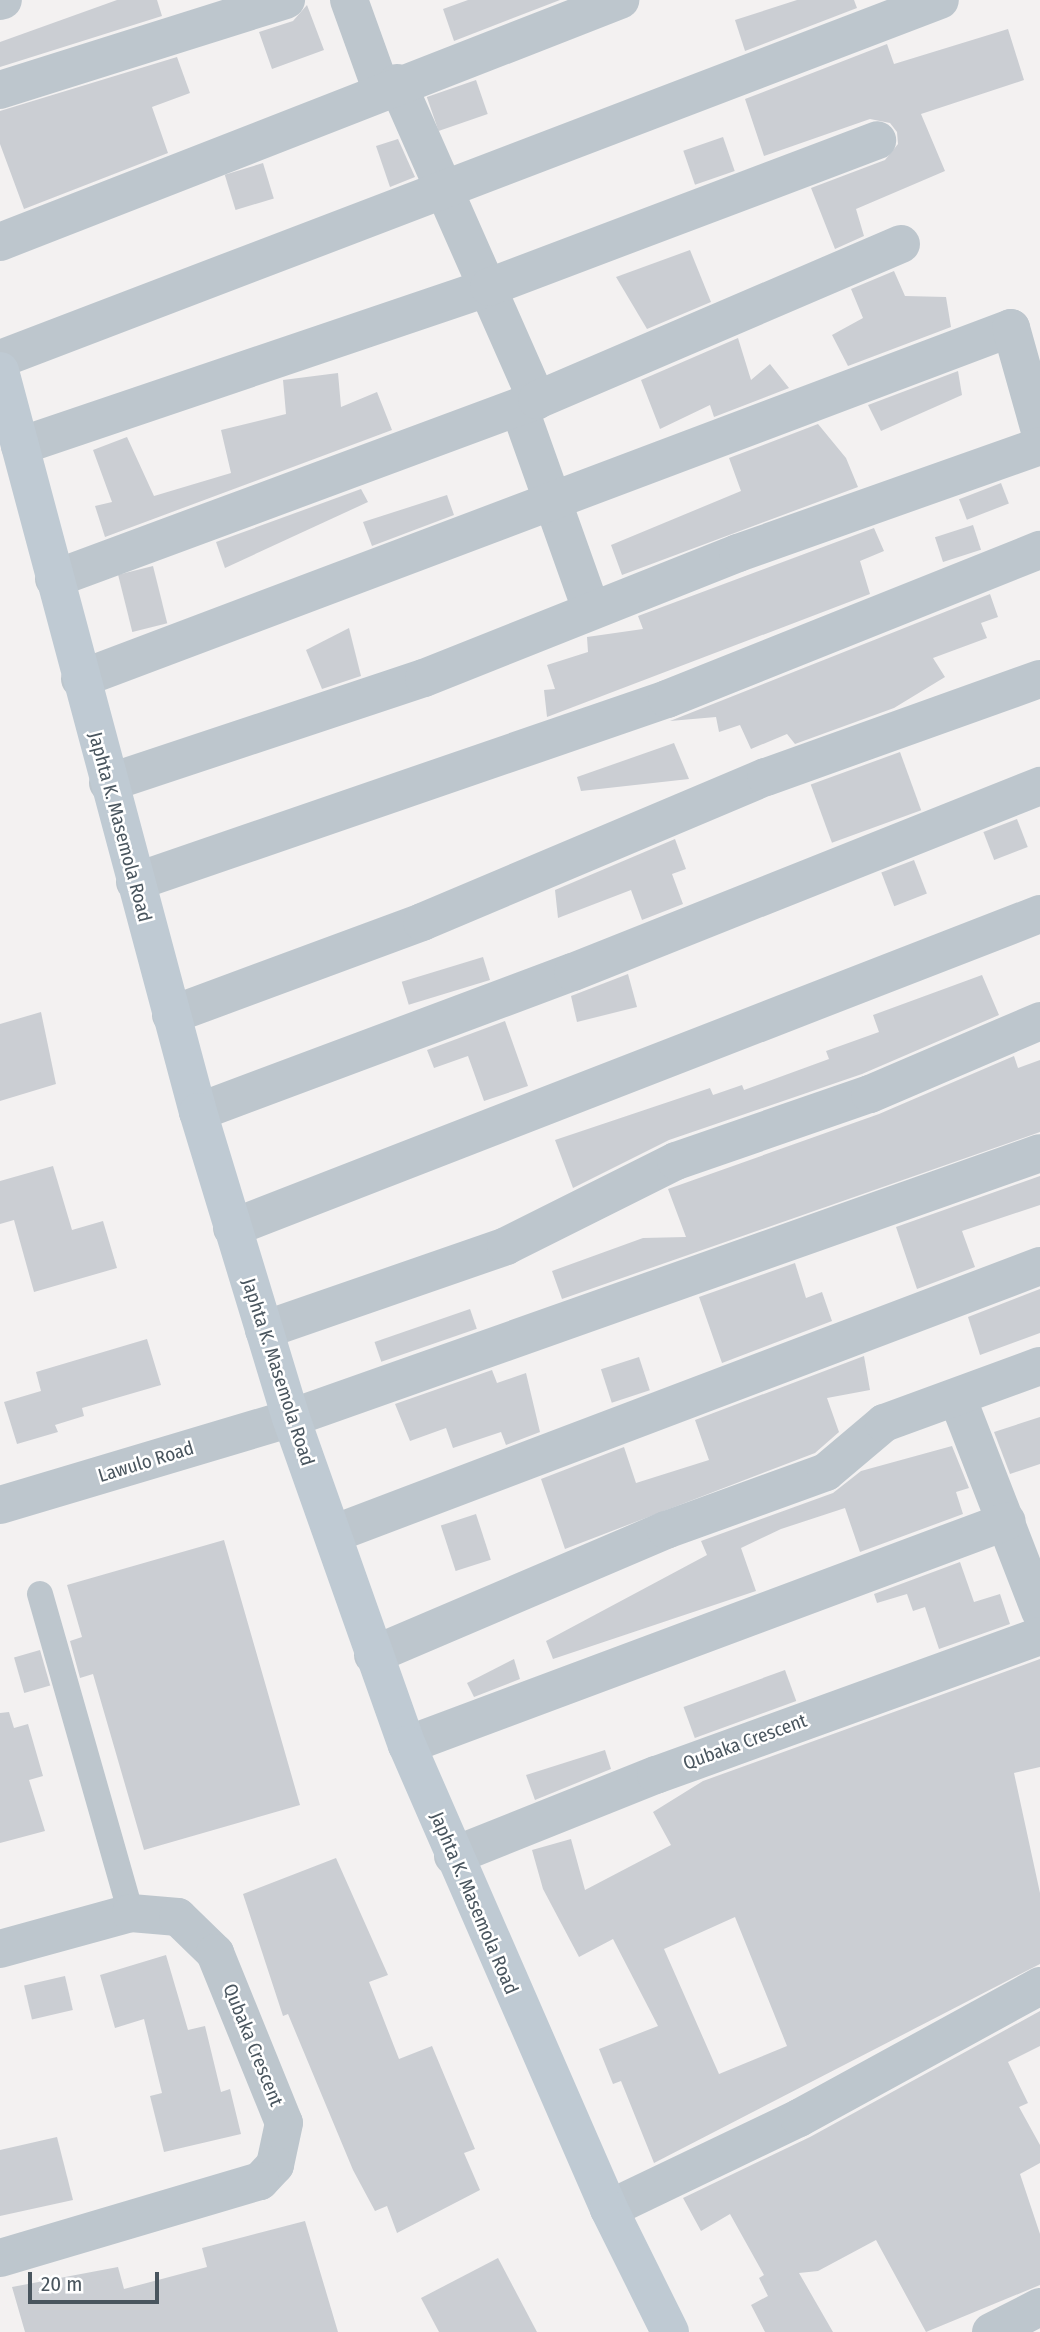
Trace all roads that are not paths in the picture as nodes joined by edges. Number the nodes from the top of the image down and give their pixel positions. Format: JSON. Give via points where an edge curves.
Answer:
{"nodes":[{"id":1,"x":286,"y":0,"type":"edge"},
{"id":2,"x":349,"y":0,"type":"edge"},
{"id":3,"x":620,"y":0,"type":"edge"},
{"id":4,"x":940,"y":0,"type":"edge"},
{"id":5,"x":389,"y":86,"type":"junction"},
{"id":6,"x":0,"y":90,"type":"edge"},
{"id":7,"x":877,"y":140,"type":"dead end"},
{"id":8,"x":446,"y":191,"type":"junction"},
{"id":9,"x":0,"y":242,"type":"edge"},
{"id":10,"x":901,"y":244,"type":"dead end"},
{"id":11,"x":489,"y":287,"type":"junction"},
{"id":12,"x":0,"y":359,"type":"edge"},
{"id":13,"x":0,"y":371,"type":"edge"},
{"id":14,"x":528,"y":404,"type":"junction"},
{"id":15,"x":1040,"y":431,"type":"edge"},
{"id":16,"x":20,"y":446,"type":"junction"},
{"id":17,"x":1040,"y":446,"type":"edge"},
{"id":18,"x":555,"y":503,"type":"junction"},
{"id":19,"x":1040,"y":550,"type":"edge"},
{"id":20,"x":54,"y":579,"type":"junction"},
{"id":21,"x":591,"y":609,"type":"junction"},
{"id":22,"x":80,"y":679,"type":"junction"},
{"id":23,"x":1040,"y":679,"type":"edge"},
{"id":24,"x":108,"y":783,"type":"junction"},
{"id":25,"x":1040,"y":786,"type":"edge"},
{"id":26,"x":135,"y":883,"type":"junction"},
{"id":27,"x":1040,"y":914,"type":"edge"},
{"id":28,"x":171,"y":1014,"type":"junction"},
{"id":29,"x":1040,"y":1021,"type":"edge"},
{"id":30,"x":198,"y":1112,"type":"junction"},
{"id":31,"x":1040,"y":1153,"type":"edge"},
{"id":32,"x":232,"y":1228,"type":"junction"},
{"id":33,"x":1040,"y":1266,"type":"edge"},
{"id":34,"x":264,"y":1330,"type":"junction"},
{"id":35,"x":1040,"y":1366,"type":"edge"},
{"id":36,"x":957,"y":1397,"type":"junction"},
{"id":37,"x":291,"y":1418,"type":"junction"},
{"id":38,"x":0,"y":1505,"type":"edge"},
{"id":39,"x":1007,"y":1521,"type":"junction"},
{"id":40,"x":333,"y":1534,"type":"junction"},
{"id":41,"x":40,"y":1594,"type":"dead end"},
{"id":42,"x":1040,"y":1611,"type":"edge"},
{"id":43,"x":1040,"y":1636,"type":"edge"},
{"id":44,"x":373,"y":1655,"type":"junction"},
{"id":45,"x":407,"y":1745,"type":"junction"},
{"id":46,"x":453,"y":1856,"type":"junction"},
{"id":47,"x":131,"y":1913,"type":"junction"},
{"id":48,"x":0,"y":1949,"type":"edge"},
{"id":49,"x":1040,"y":1986,"type":"edge"},
{"id":50,"x":609,"y":2209,"type":"junction"},
{"id":51,"x":0,"y":2258,"type":"edge"},
{"id":52,"x":1040,"y":2307,"type":"edge"},
{"id":53,"x":670,"y":2332,"type":"edge"},
{"id":54,"x":991,"y":2332,"type":"edge"}],
"edges":[{"from":1,"to":6,"type":"street"},
{"from":2,"to":5,"type":"street"},
{"from":3,"to":5,"type":"street"},
{"from":4,"to":8,"type":"street"},
{"from":5,"to":8,"type":"street"},
{"from":5,"to":9,"type":"street"},
{"from":7,"to":11,"type":"street"},
{"from":8,"to":11,"type":"street"},
{"from":8,"to":12,"type":"street"},
{"from":10,"to":14,"type":"street"},
{"from":11,"to":14,"type":"street"},
{"from":11,"to":16,"type":"street"},
{"from":13,"to":16,"type":"main road","name":"Japhta K. Masemola Road"},
{"from":14,"to":18,"type":"street"},
{"from":14,"to":20,"type":"street"},
{"from":15,"to":18,"type":"street","via":[[1011,328]]},
{"from":16,"to":20,"type":"main road","name":"Japhta K. Masemola Road"},
{"from":17,"to":21,"type":"street"},
{"from":18,"to":21,"type":"street"},
{"from":18,"to":22,"type":"street"},
{"from":19,"to":26,"type":"street","via":[[667,699]]},
{"from":20,"to":22,"type":"main road","name":"Japhta K. Masemola Road"},
{"from":21,"to":24,"type":"street","via":[[424,678]]},
{"from":22,"to":24,"type":"main road","name":"Japhta K. Masemola Road"},
{"from":23,"to":28,"type":"street","via":[[766,777],[422,922]]},
{"from":24,"to":26,"type":"main road","name":"Japhta K. Masemola Road"},
{"from":25,"to":30,"type":"street","via":[[586,967]]},
{"from":26,"to":28,"type":"main road","name":"Japhta K. Masemola Road"},
{"from":27,"to":32,"type":"street"},
{"from":28,"to":30,"type":"main road","name":"Japhta K. Masemola Road"},
{"from":29,"to":34,"type":"street","via":[[870,1094],[677,1161],[506,1246]]},
{"from":30,"to":32,"type":"main road","name":"Japhta K. Masemola Road"},
{"from":31,"to":37,"type":"street","name":"Lawulo Road"},
{"from":32,"to":34,"type":"main road","name":"Japhta K. Masemola Road"},
{"from":33,"to":40,"type":"street"},
{"from":34,"to":37,"type":"main road","name":"Japhta K. Masemola Road"},
{"from":35,"to":36,"type":"street"},
{"from":36,"to":39,"type":"street"},
{"from":36,"to":44,"type":"street","via":[[884,1423],[826,1472],[666,1530]]},
{"from":37,"to":38,"type":"street","name":"Lawulo Road"},
{"from":37,"to":40,"type":"main road","name":"Japhta K. Masemola Road"},
{"from":39,"to":42,"type":"street"},
{"from":39,"to":45,"type":"street"},
{"from":40,"to":44,"type":"main road","name":"Japhta K. Masemola Road"},
{"from":41,"to":47,"type":"lane"},
{"from":43,"to":46,"type":"street","name":"Qubaka Crescent","via":[[656,1774]]},
{"from":44,"to":45,"type":"main road","name":"Japhta K. Masemola Road"},
{"from":45,"to":46,"type":"main road","name":"Japhta K. Masemola Road"},
{"from":46,"to":50,"type":"main road","name":"Japhta K. Masemola Road"},
{"from":47,"to":48,"type":"street","name":"Qubaka Crescent"},
{"from":47,"to":51,"type":"street","name":"Qubaka Crescent","via":[[151,1910],[178,1917],[215,1953],[284,2123],[275,2165],[260,2181],[236,2190]]},
{"from":49,"to":50,"type":"street","via":[[799,2118]]},
{"from":50,"to":53,"type":"main road","name":"Japhta K. Masemola Road"},
{"from":52,"to":54,"type":"street"}]}
